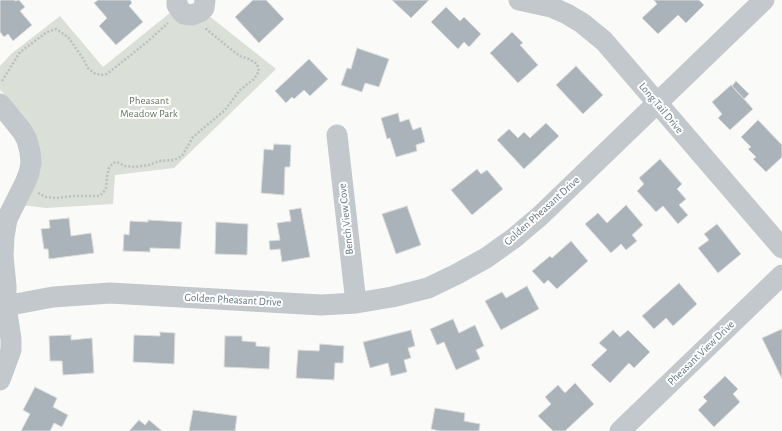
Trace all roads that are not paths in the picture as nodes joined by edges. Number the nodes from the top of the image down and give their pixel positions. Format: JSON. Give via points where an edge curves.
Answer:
{"nodes":[{"id":1,"x":177,"y":0,"type":"edge"},
{"id":2,"x":205,"y":0,"type":"edge"},
{"id":3,"x":764,"y":0,"type":"edge"},
{"id":4,"x":523,"y":1,"type":"edge"},
{"id":5,"x":0,"y":104,"type":"edge"},
{"id":6,"x":657,"y":104,"type":"junction"},
{"id":7,"x":337,"y":135,"type":"dead end"},
{"id":8,"x":782,"y":248,"type":"edge"},
{"id":9,"x":782,"y":275,"type":"edge"},
{"id":10,"x":356,"y":302,"type":"junction"},
{"id":11,"x":3,"y":307,"type":"edge"},
{"id":12,"x":0,"y":380,"type":"edge"},
{"id":13,"x":620,"y":431,"type":"edge"}],
"edges":[{"from":1,"to":2,"type":"street","via":[[181,11],[192,15],[204,8]]},
{"from":3,"to":6,"type":"street","name":"Golden Pheasant Drive"},
{"from":4,"to":6,"type":"street","name":"Long Tail Drive","via":[[551,7],[582,23],[604,41]]},
{"from":5,"to":11,"type":"street","via":[[24,135],[31,163],[26,183],[15,202],[4,237],[6,286]]},
{"from":6,"to":8,"type":"street","name":"Long Tail Drive"},
{"from":6,"to":10,"type":"street","name":"Golden Pheasant Drive","via":[[540,216],[486,258],[428,288]]},
{"from":7,"to":10,"type":"street","name":"Bench View Cove"},
{"from":9,"to":13,"type":"street","name":"Pheasant View Drive"},
{"from":10,"to":11,"type":"street","name":"Golden Pheasant Drive","via":[[321,305],[110,293],[53,297]]},
{"from":11,"to":12,"type":"street","via":[[11,339],[11,350]]}]}
